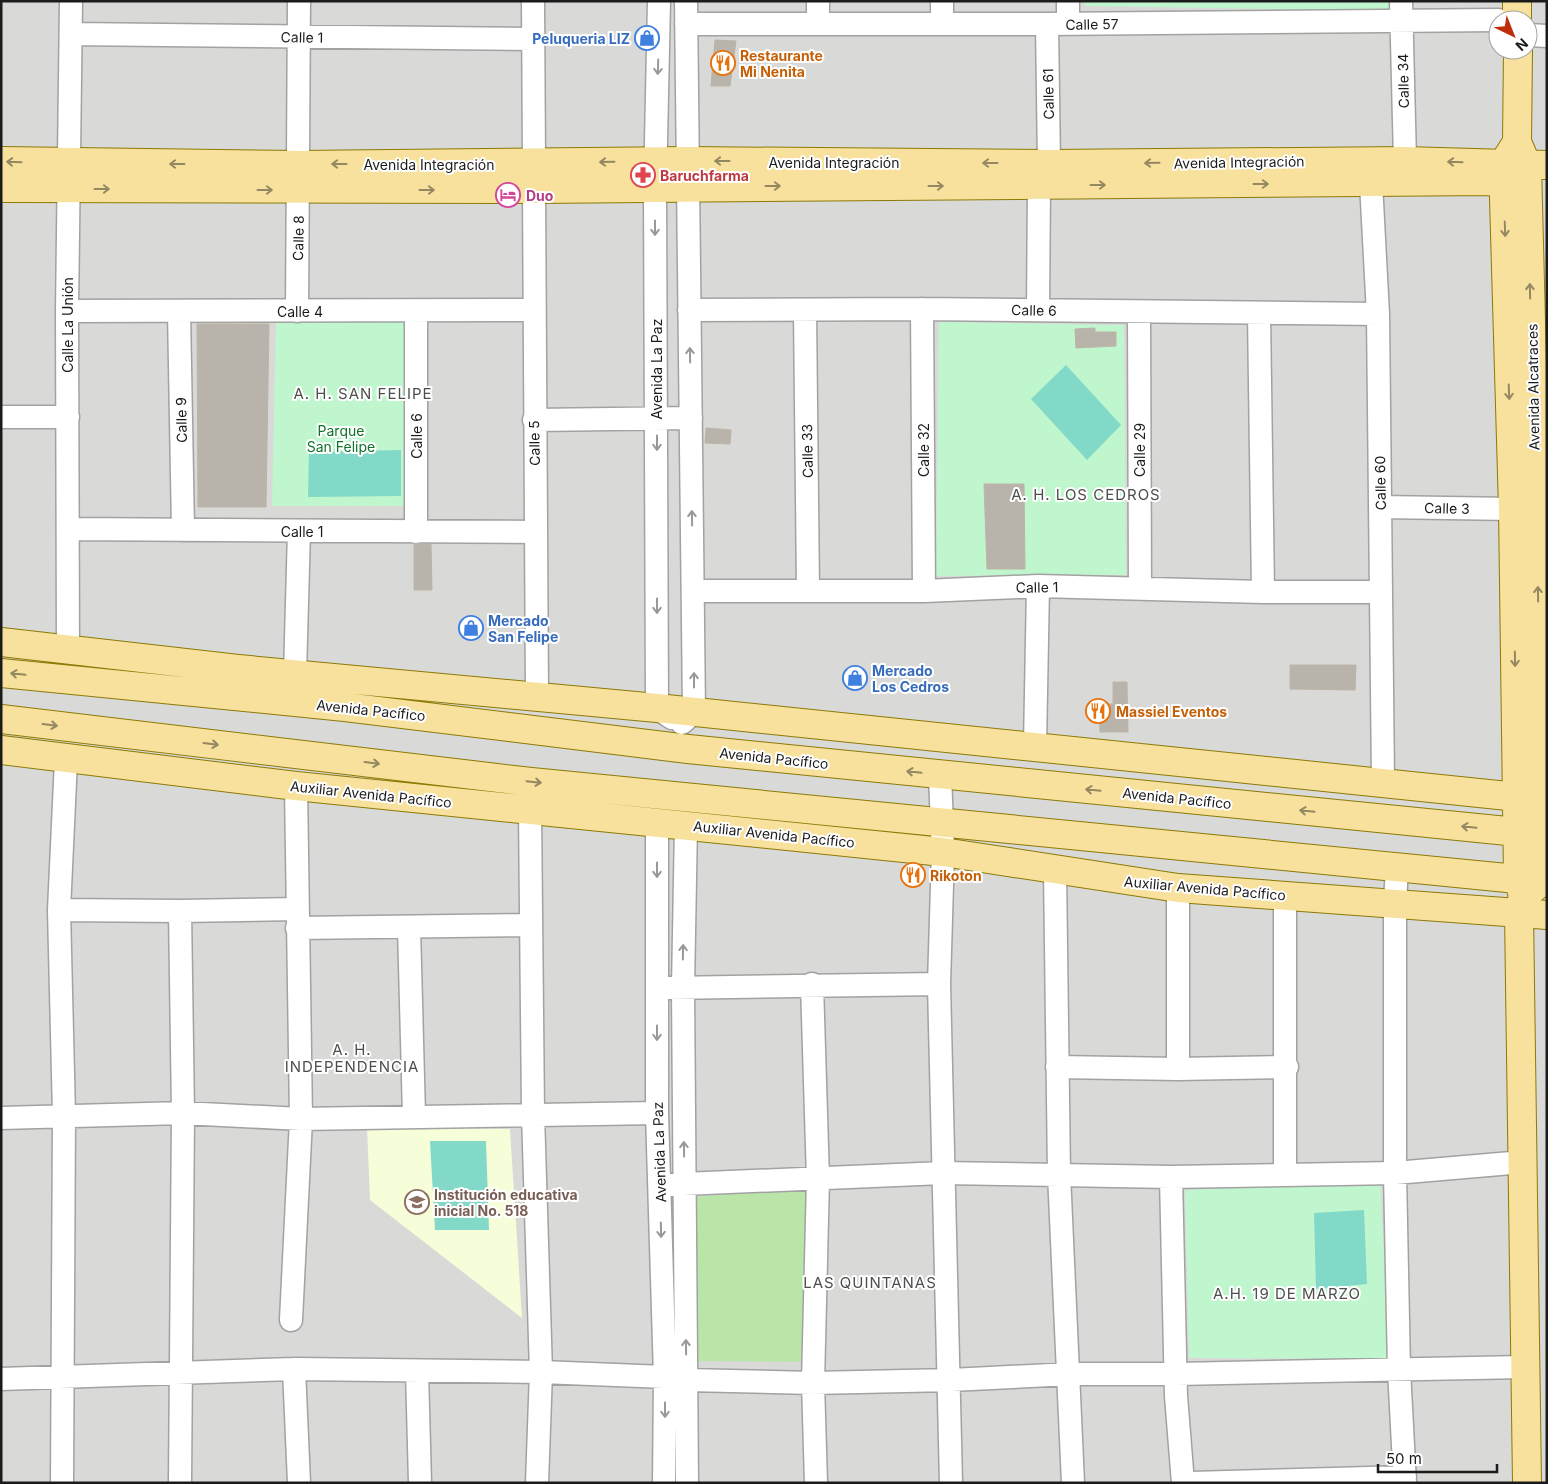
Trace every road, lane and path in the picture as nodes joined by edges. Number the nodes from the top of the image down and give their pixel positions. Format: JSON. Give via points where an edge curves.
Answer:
{"nodes":[{"id":1,"x":71,"y":1,"type":"edge"},
{"id":2,"x":299,"y":1,"type":"edge"},
{"id":3,"x":534,"y":1,"type":"edge"},
{"id":4,"x":659,"y":1,"type":"edge"},
{"id":5,"x":686,"y":1,"type":"edge"},
{"id":6,"x":818,"y":1,"type":"edge"},
{"id":7,"x":942,"y":1,"type":"edge"},
{"id":8,"x":1068,"y":1,"type":"edge"},
{"id":9,"x":1402,"y":11,"type":"edge"},
{"id":10,"x":1488,"y":19,"type":"edge"},
{"id":11,"x":686,"y":24,"type":"junction"},
{"id":12,"x":818,"y":24,"type":"junction"},
{"id":13,"x":942,"y":24,"type":"junction"},
{"id":14,"x":1057,"y":24,"type":"junction"},
{"id":15,"x":71,"y":34,"type":"junction"},
{"id":16,"x":299,"y":37,"type":"junction"},
{"id":17,"x":533,"y":39,"type":"junction"},
{"id":18,"x":1519,"y":60,"type":"edge"},
{"id":19,"x":1,"y":161,"type":"edge"},
{"id":20,"x":1405,"y":161,"type":"junction"},
{"id":21,"x":687,"y":162,"type":"junction"},
{"id":22,"x":1525,"y":169,"type":"edge"},
{"id":23,"x":655,"y":175,"type":"junction"},
{"id":24,"x":1044,"y":175,"type":"junction"},
{"id":25,"x":70,"y":176,"type":"junction"},
{"id":26,"x":534,"y":176,"type":"junction"},
{"id":27,"x":299,"y":177,"type":"junction"},
{"id":28,"x":1371,"y":184,"type":"junction"},
{"id":29,"x":1,"y":188,"type":"edge"},
{"id":30,"x":922,"y":309,"type":"junction"},
{"id":31,"x":533,"y":310,"type":"junction"},
{"id":32,"x":689,"y":310,"type":"junction"},
{"id":33,"x":805,"y":310,"type":"junction"},
{"id":34,"x":1038,"y":310,"type":"junction"},
{"id":35,"x":66,"y":311,"type":"junction"},
{"id":36,"x":179,"y":311,"type":"junction"},
{"id":37,"x":298,"y":311,"type":"junction"},
{"id":38,"x":416,"y":311,"type":"junction"},
{"id":39,"x":1139,"y":313,"type":"junction"},
{"id":40,"x":1259,"y":314,"type":"junction"},
{"id":41,"x":1378,"y":314,"type":"junction"},
{"id":42,"x":1,"y":417,"type":"edge"},
{"id":43,"x":68,"y":417,"type":"junction"},
{"id":44,"x":691,"y":418,"type":"junction"},
{"id":45,"x":657,"y":419,"type":"junction"},
{"id":46,"x":534,"y":420,"type":"junction"},
{"id":47,"x":1380,"y":507,"type":"junction"},
{"id":48,"x":1532,"y":509,"type":"edge"},
{"id":49,"x":69,"y":529,"type":"junction"},
{"id":50,"x":183,"y":530,"type":"junction"},
{"id":51,"x":299,"y":531,"type":"junction"},
{"id":52,"x":416,"y":532,"type":"junction"},
{"id":53,"x":535,"y":532,"type":"junction"},
{"id":54,"x":1038,"y":586,"type":"junction"},
{"id":55,"x":1140,"y":588,"type":"junction"},
{"id":56,"x":694,"y":591,"type":"junction"},
{"id":57,"x":808,"y":591,"type":"junction"},
{"id":58,"x":924,"y":591,"type":"junction"},
{"id":59,"x":1263,"y":592,"type":"junction"},
{"id":60,"x":1381,"y":592,"type":"junction"},
{"id":61,"x":1,"y":642,"type":"edge"},
{"id":62,"x":68,"y":650,"type":"junction"},
{"id":63,"x":1,"y":673,"type":"edge"},
{"id":64,"x":295,"y":674,"type":"junction"},
{"id":65,"x":537,"y":696,"type":"junction"},
{"id":66,"x":657,"y":708,"type":"junction"},
{"id":67,"x":1,"y":719,"type":"edge"},
{"id":68,"x":688,"y":728,"type":"junction"},
{"id":69,"x":1035,"y":746,"type":"junction"},
{"id":70,"x":1,"y":750,"type":"edge"},
{"id":71,"x":66,"y":760,"type":"junction"},
{"id":72,"x":940,"y":775,"type":"junction"},
{"id":73,"x":1383,"y":782,"type":"junction"},
{"id":74,"x":296,"y":786,"type":"junction"},
{"id":75,"x":1536,"y":799,"type":"edge"},
{"id":76,"x":530,"y":810,"type":"junction"},
{"id":77,"x":942,"y":821,"type":"junction"},
{"id":78,"x":657,"y":822,"type":"junction"},
{"id":79,"x":686,"y":824,"type":"junction"},
{"id":80,"x":1536,"y":834,"type":"edge"},
{"id":81,"x":943,"y":852,"type":"junction"},
{"id":82,"x":1398,"y":867,"type":"junction"},
{"id":83,"x":1055,"y":870,"type":"junction"},
{"id":84,"x":1178,"y":888,"type":"junction"},
{"id":85,"x":1530,"y":890,"type":"edge"},
{"id":86,"x":1285,"y":896,"type":"junction"},
{"id":87,"x":1395,"y":903,"type":"junction"},
{"id":88,"x":59,"y":910,"type":"junction"},
{"id":89,"x":180,"y":912,"type":"junction"},
{"id":90,"x":1547,"y":915,"type":"edge"},
{"id":91,"x":297,"y":919,"type":"junction"},
{"id":92,"x":530,"y":925,"type":"junction"},
{"id":93,"x":409,"y":927,"type":"junction"},
{"id":94,"x":812,"y":984,"type":"junction"},
{"id":95,"x":939,"y":984,"type":"junction"},
{"id":96,"x":657,"y":988,"type":"junction"},
{"id":97,"x":683,"y":988,"type":"junction"},
{"id":98,"x":1057,"y":1067,"type":"junction"},
{"id":99,"x":1286,"y":1067,"type":"junction"},
{"id":100,"x":1178,"y":1069,"type":"junction"},
{"id":101,"x":183,"y":1113,"type":"junction"},
{"id":102,"x":657,"y":1113,"type":"junction"},
{"id":103,"x":532,"y":1114,"type":"junction"},
{"id":104,"x":64,"y":1115,"type":"junction"},
{"id":105,"x":414,"y":1116,"type":"junction"},
{"id":106,"x":1,"y":1118,"type":"edge"},
{"id":107,"x":301,"y":1119,"type":"junction"},
{"id":108,"x":1522,"y":1162,"type":"junction"},
{"id":109,"x":942,"y":1173,"type":"junction"},
{"id":110,"x":1395,"y":1173,"type":"junction"},
{"id":111,"x":1059,"y":1174,"type":"junction"},
{"id":112,"x":1285,"y":1175,"type":"junction"},
{"id":113,"x":1171,"y":1177,"type":"junction"},
{"id":114,"x":818,"y":1178,"type":"junction"},
{"id":115,"x":660,"y":1185,"type":"junction"},
{"id":116,"x":685,"y":1185,"type":"junction"},
{"id":117,"x":291,"y":1320,"type":"dead end"},
{"id":118,"x":1524,"y":1367,"type":"junction"},
{"id":119,"x":294,"y":1370,"type":"junction"},
{"id":120,"x":1399,"y":1370,"type":"junction"},
{"id":121,"x":417,"y":1371,"type":"junction"},
{"id":122,"x":541,"y":1372,"type":"junction"},
{"id":123,"x":180,"y":1374,"type":"junction"},
{"id":124,"x":1070,"y":1374,"type":"junction"},
{"id":125,"x":1177,"y":1374,"type":"junction"},
{"id":126,"x":664,"y":1377,"type":"junction"},
{"id":127,"x":63,"y":1378,"type":"junction"},
{"id":128,"x":1,"y":1379,"type":"edge"},
{"id":129,"x":687,"y":1380,"type":"junction"},
{"id":130,"x":950,"y":1380,"type":"junction"},
{"id":131,"x":813,"y":1383,"type":"junction"},
{"id":132,"x":1405,"y":1480,"type":"edge"},
{"id":133,"x":1292,"y":1481,"type":"edge"},
{"id":134,"x":62,"y":1483,"type":"edge"},
{"id":135,"x":180,"y":1483,"type":"edge"},
{"id":136,"x":299,"y":1483,"type":"edge"},
{"id":137,"x":420,"y":1483,"type":"edge"},
{"id":138,"x":537,"y":1483,"type":"edge"},
{"id":139,"x":664,"y":1483,"type":"edge"},
{"id":140,"x":687,"y":1483,"type":"edge"},
{"id":141,"x":816,"y":1483,"type":"edge"},
{"id":142,"x":952,"y":1483,"type":"edge"},
{"id":143,"x":1073,"y":1483,"type":"edge"},
{"id":144,"x":1182,"y":1483,"type":"edge"},
{"id":145,"x":1191,"y":1483,"type":"edge"},
{"id":146,"x":1528,"y":1483,"type":"edge"}],
"edges":[{"from":1,"to":15,"type":"street","name":"Calle La Unión"},
{"from":2,"to":16,"type":"street"},
{"from":3,"to":17,"type":"street","name":"Calle 5"},
{"from":4,"to":23,"type":"street","name":"Avenida La Paz","one_way":true},
{"from":5,"to":11,"type":"street"},
{"from":6,"to":12,"type":"street"},
{"from":7,"to":13,"type":"street"},
{"from":8,"to":14,"type":"street","name":"Calle 61"},
{"from":9,"to":10,"type":"street","name":"Calle 57"},
{"from":9,"to":14,"type":"street","name":"Calle 57"},
{"from":9,"to":20,"type":"street","name":"Calle 34"},
{"from":11,"to":12,"type":"street","name":"Calle 57"},
{"from":11,"to":21,"type":"street"},
{"from":12,"to":13,"type":"street","name":"Calle 57"},
{"from":13,"to":14,"type":"street","name":"Calle 57"},
{"from":14,"to":24,"type":"street","name":"Calle 61"},
{"from":15,"to":16,"type":"street","name":"Calle 1"},
{"from":15,"to":25,"type":"street","name":"Calle La Unión"},
{"from":16,"to":17,"type":"street","name":"Calle 1"},
{"from":16,"to":27,"type":"street"},
{"from":17,"to":26,"type":"street","name":"Calle 5"},
{"from":18,"to":22,"type":"main road"},
{"from":25,"to":19,"type":"main road","name":"Avenida Integración","one_way":true},
{"from":22,"to":20,"type":"main road","name":"Avenida Integración","one_way":true},
{"from":20,"to":24,"type":"main road","name":"Avenida Integración","one_way":true},
{"from":21,"to":23,"type":"main road","name":"Avenida Integración"},
{"from":21,"to":24,"type":"main road","name":"Avenida Integración"},
{"from":21,"to":32,"type":"street"},
{"from":22,"to":28,"type":"main road"},
{"from":22,"to":48,"type":"main road"},
{"from":23,"to":26,"type":"main road","name":"Avenida Integración"},
{"from":23,"to":45,"type":"street","name":"Avenida La Paz","one_way":true},
{"from":24,"to":28,"type":"main road","one_way":true},
{"from":24,"to":34,"type":"street","name":"Calle 61"},
{"from":25,"to":27,"type":"main road","name":"Avenida Integración"},
{"from":25,"to":29,"type":"main road"},
{"from":25,"to":35,"type":"street","name":"Calle La Unión"},
{"from":26,"to":27,"type":"main road","name":"Avenida Integración"},
{"from":26,"to":31,"type":"street","name":"Calle 5"},
{"from":27,"to":37,"type":"street","name":"Calle 8"},
{"from":28,"to":41,"type":"street","name":"Calle 60"},
{"from":30,"to":33,"type":"street","name":"Calle 6"},
{"from":30,"to":34,"type":"street","name":"Calle 6"},
{"from":30,"to":58,"type":"street","name":"Calle 32"},
{"from":31,"to":38,"type":"street","name":"Calle 4"},
{"from":31,"to":46,"type":"street","name":"Calle 5"},
{"from":32,"to":33,"type":"street","name":"Calle 6"},
{"from":44,"to":32,"type":"street","one_way":true},
{"from":33,"to":57,"type":"street","name":"Calle 33"},
{"from":34,"to":39,"type":"street","name":"Calle 6"},
{"from":35,"to":36,"type":"street","name":"Calle 4"},
{"from":35,"to":43,"type":"street","name":"Calle La Unión"},
{"from":36,"to":37,"type":"street","name":"Calle 4"},
{"from":36,"to":50,"type":"street","name":"Calle 9"},
{"from":37,"to":38,"type":"street","name":"Calle 4"},
{"from":38,"to":52,"type":"street","name":"Calle 6"},
{"from":39,"to":40,"type":"street","name":"Calle 6"},
{"from":39,"to":55,"type":"street","name":"Calle 29"},
{"from":40,"to":41,"type":"street","name":"Calle 6"},
{"from":40,"to":59,"type":"street"},
{"from":41,"to":47,"type":"street","name":"Calle 60"},
{"from":42,"to":43,"type":"street"},
{"from":43,"to":49,"type":"street","name":"Calle La Unión"},
{"from":44,"to":45,"type":"street"},
{"from":56,"to":44,"type":"street","one_way":true},
{"from":45,"to":46,"type":"street"},
{"from":45,"to":66,"type":"street","name":"Avenida La Paz","one_way":true},
{"from":46,"to":53,"type":"street","name":"Calle 5"},
{"from":47,"to":48,"type":"street","name":"Calle 3"},
{"from":47,"to":60,"type":"street","name":"Calle 60"},
{"from":48,"to":75,"type":"main road"},
{"from":49,"to":50,"type":"street","name":"Calle 1"},
{"from":49,"to":62,"type":"street","name":"Calle La Unión"},
{"from":50,"to":51,"type":"street","name":"Calle 1"},
{"from":51,"to":52,"type":"street","name":"Calle 1"},
{"from":51,"to":64,"type":"street"},
{"from":52,"to":53,"type":"street","name":"Calle 1"},
{"from":53,"to":65,"type":"street","name":"Calle 5"},
{"from":54,"to":55,"type":"street","name":"Calle 1"},
{"from":54,"to":58,"type":"street","name":"Calle 1"},
{"from":54,"to":69,"type":"street"},
{"from":55,"to":59,"type":"street","name":"Calle 1"},
{"from":56,"to":57,"type":"street","name":"Calle 1"},
{"from":68,"to":56,"type":"street","one_way":true},
{"from":57,"to":58,"type":"street","name":"Calle 1"},
{"from":59,"to":60,"type":"street","name":"Calle 1"},
{"from":60,"to":73,"type":"street","name":"Calle 60"},
{"from":61,"to":62,"type":"main road"},
{"from":62,"to":64,"type":"main road"},
{"from":68,"to":63,"type":"main road","name":"Avenida Pacífico","one_way":true,"via":[[364,709]]},
{"from":64,"to":65,"type":"main road"},
{"from":65,"to":66,"type":"main road"},
{"from":66,"to":68,"type":"main road"},
{"from":67,"to":77,"type":"main road","one_way":true,"via":[[531,782]]},
{"from":68,"to":69,"type":"main road"},
{"from":72,"to":68,"type":"main road","name":"Avenida Pacífico","one_way":true},
{"from":69,"to":73,"type":"main road"},
{"from":70,"to":71,"type":"main road","name":"Auxiliar Avenida Pacífico"},
{"from":71,"to":74,"type":"main road","name":"Auxiliar Avenida Pacífico"},
{"from":71,"to":88,"type":"street"},
{"from":72,"to":77,"type":"street"},
{"from":80,"to":72,"type":"main road","name":"Avenida Pacífico","one_way":true},
{"from":73,"to":75,"type":"main road"},
{"from":74,"to":76,"type":"main road","name":"Auxiliar Avenida Pacífico"},
{"from":74,"to":91,"type":"street"},
{"from":75,"to":80,"type":"main road"},
{"from":76,"to":78,"type":"main road","name":"Auxiliar Avenida Pacífico"},
{"from":76,"to":92,"type":"street"},
{"from":77,"to":81,"type":"street"},
{"from":77,"to":82,"type":"main road"},
{"from":78,"to":79,"type":"main road","name":"Auxiliar Avenida Pacífico"},
{"from":78,"to":96,"type":"street","name":"Avenida La Paz","one_way":true},
{"from":79,"to":81,"type":"main road","name":"Auxiliar Avenida Pacífico"},
{"from":97,"to":79,"type":"street","one_way":true},
{"from":80,"to":85,"type":"main road"},
{"from":81,"to":83,"type":"main road","name":"Auxiliar Avenida Pacífico"},
{"from":81,"to":95,"type":"street"},
{"from":82,"to":85,"type":"main road"},
{"from":82,"to":87,"type":"street"},
{"from":83,"to":84,"type":"main road","name":"Auxiliar Avenida Pacífico"},
{"from":83,"to":98,"type":"street"},
{"from":84,"to":86,"type":"main road","name":"Auxiliar Avenida Pacífico"},
{"from":84,"to":100,"type":"street"},
{"from":85,"to":87,"type":"main road","name":"Auxiliar Avenida Pacífico"},
{"from":85,"to":90,"type":"main road","name":"Auxiliar Avenida Pacífico"},
{"from":85,"to":108,"type":"main road"},
{"from":86,"to":87,"type":"main road","name":"Auxiliar Avenida Pacífico"},
{"from":86,"to":99,"type":"street"},
{"from":87,"to":110,"type":"street"},
{"from":88,"to":89,"type":"street"},
{"from":88,"to":104,"type":"street"},
{"from":89,"to":91,"type":"street"},
{"from":89,"to":101,"type":"street"},
{"from":91,"to":93,"type":"street"},
{"from":91,"to":107,"type":"street"},
{"from":92,"to":93,"type":"street"},
{"from":92,"to":103,"type":"street"},
{"from":93,"to":105,"type":"street"},
{"from":94,"to":95,"type":"street"},
{"from":94,"to":97,"type":"street"},
{"from":94,"to":114,"type":"street"},
{"from":95,"to":109,"type":"street"},
{"from":96,"to":97,"type":"street"},
{"from":96,"to":102,"type":"street","name":"Avenida La Paz","one_way":true},
{"from":116,"to":97,"type":"street","one_way":true},
{"from":98,"to":100,"type":"street"},
{"from":98,"to":111,"type":"street"},
{"from":99,"to":100,"type":"street"},
{"from":99,"to":112,"type":"street"},
{"from":101,"to":104,"type":"street"},
{"from":101,"to":107,"type":"street"},
{"from":101,"to":123,"type":"street"},
{"from":102,"to":103,"type":"street"},
{"from":102,"to":115,"type":"street","name":"Avenida La Paz"},
{"from":103,"to":105,"type":"street"},
{"from":103,"to":122,"type":"street"},
{"from":104,"to":106,"type":"street"},
{"from":104,"to":127,"type":"street"},
{"from":105,"to":107,"type":"street"},
{"from":107,"to":117,"type":"street"},
{"from":108,"to":110,"type":"street"},
{"from":108,"to":118,"type":"main road"},
{"from":109,"to":111,"type":"street"},
{"from":109,"to":114,"type":"street"},
{"from":109,"to":130,"type":"street"},
{"from":110,"to":112,"type":"street"},
{"from":110,"to":120,"type":"street"},
{"from":111,"to":113,"type":"street"},
{"from":111,"to":124,"type":"street"},
{"from":112,"to":113,"type":"street"},
{"from":113,"to":125,"type":"street"},
{"from":114,"to":116,"type":"street"},
{"from":114,"to":131,"type":"street"},
{"from":115,"to":116,"type":"street"},
{"from":115,"to":126,"type":"street","name":"Avenida La Paz","one_way":true},
{"from":129,"to":116,"type":"street","one_way":true},
{"from":118,"to":120,"type":"street"},
{"from":118,"to":146,"type":"main road"},
{"from":119,"to":121,"type":"street"},
{"from":119,"to":123,"type":"street"},
{"from":119,"to":136,"type":"street"},
{"from":120,"to":125,"type":"street"},
{"from":120,"to":132,"type":"street"},
{"from":121,"to":122,"type":"street"},
{"from":121,"to":137,"type":"street"},
{"from":122,"to":126,"type":"street"},
{"from":122,"to":138,"type":"street"},
{"from":123,"to":127,"type":"street"},
{"from":123,"to":135,"type":"street"},
{"from":124,"to":125,"type":"street"},
{"from":124,"to":130,"type":"street"},
{"from":124,"to":143,"type":"street"},
{"from":125,"to":144,"type":"street"},
{"from":126,"to":129,"type":"street"},
{"from":126,"to":139,"type":"street","name":"Avenida La Paz","one_way":true},
{"from":127,"to":128,"type":"street"},
{"from":127,"to":134,"type":"street"},
{"from":129,"to":131,"type":"street"},
{"from":129,"to":140,"type":"street"},
{"from":130,"to":131,"type":"street"},
{"from":130,"to":142,"type":"street"},
{"from":131,"to":141,"type":"street"},
{"from":132,"to":133,"type":"street"},
{"from":133,"to":145,"type":"street"}]}
